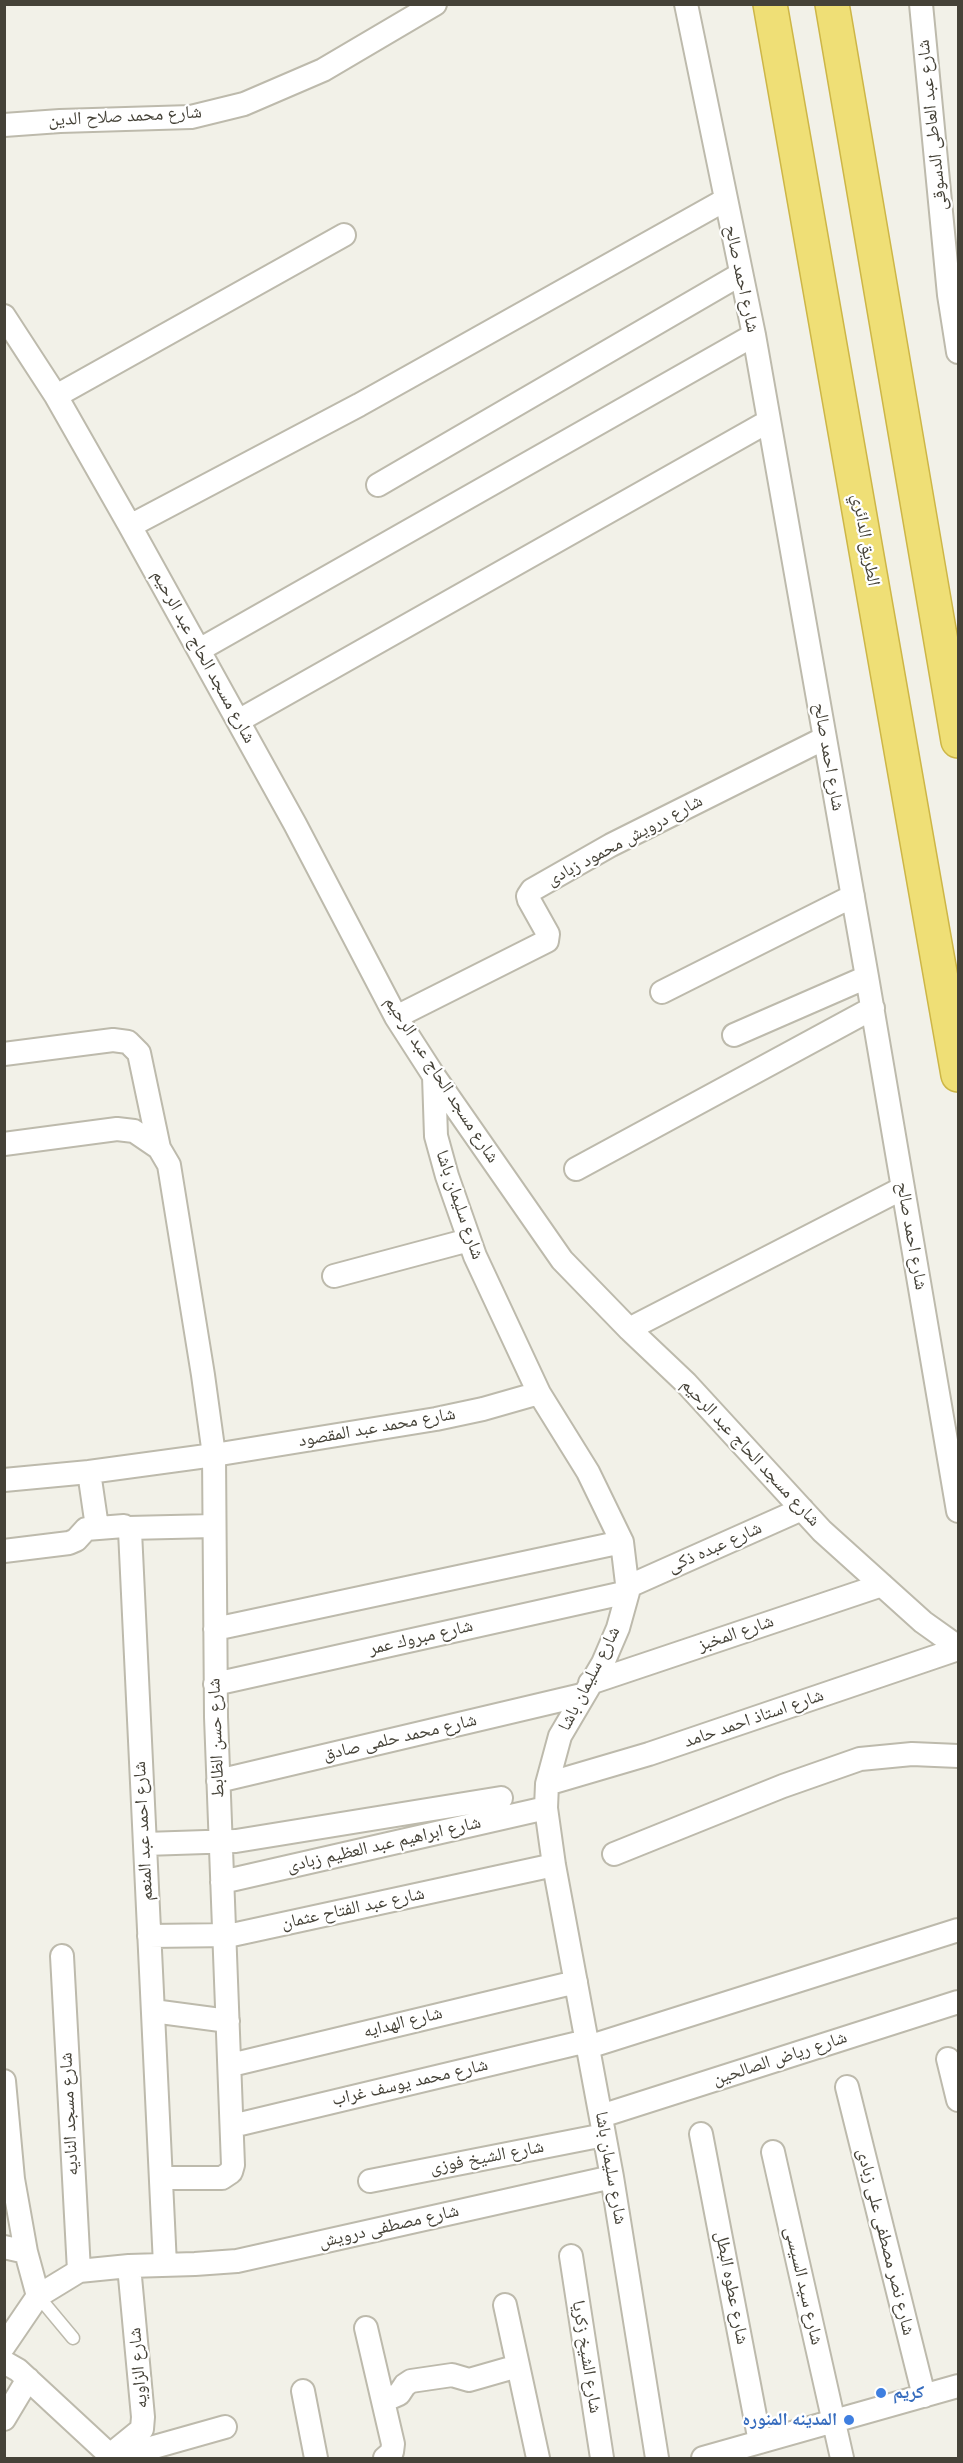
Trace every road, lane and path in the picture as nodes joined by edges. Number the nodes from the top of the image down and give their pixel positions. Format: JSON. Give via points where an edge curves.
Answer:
{"nodes":[{"id":1,"x":435,"y":4,"type":"edge"},
{"id":2,"x":686,"y":4,"type":"edge"},
{"id":3,"x":770,"y":4,"type":"edge"},
{"id":4,"x":832,"y":4,"type":"edge"},
{"id":5,"x":921,"y":4,"type":"edge"},
{"id":6,"x":4,"y":125,"type":"edge"},
{"id":7,"x":725,"y":200,"type":"junction"},
{"id":8,"x":344,"y":235,"type":"dead end"},
{"id":9,"x":741,"y":274,"type":"junction"},
{"id":10,"x":4,"y":316,"type":"edge"},
{"id":11,"x":754,"y":335,"type":"junction"},
{"id":12,"x":958,"y":352,"type":"edge"},
{"id":13,"x":56,"y":396,"type":"junction"},
{"id":14,"x":769,"y":421,"type":"junction"},
{"id":15,"x":378,"y":485,"type":"dead end"},
{"id":16,"x":130,"y":526,"type":"junction"},
{"id":17,"x":199,"y":650,"type":"junction"},
{"id":18,"x":238,"y":721,"type":"junction"},
{"id":19,"x":825,"y":738,"type":"junction"},
{"id":20,"x":958,"y":741,"type":"edge"},
{"id":21,"x":853,"y":896,"type":"junction"},
{"id":22,"x":867,"y":976,"type":"junction"},
{"id":23,"x":662,"y":993,"type":"dead end"},
{"id":24,"x":873,"y":1008,"type":"junction"},
{"id":25,"x":396,"y":1017,"type":"junction"},
{"id":26,"x":734,"y":1035,"type":"dead end"},
{"id":27,"x":4,"y":1054,"type":"edge"},
{"id":28,"x":434,"y":1076,"type":"junction"},
{"id":29,"x":958,"y":1076,"type":"edge"},
{"id":30,"x":4,"y":1144,"type":"edge"},
{"id":31,"x":159,"y":1148,"type":"junction"},
{"id":32,"x":576,"y":1169,"type":"dead end"},
{"id":33,"x":903,"y":1188,"type":"junction"},
{"id":34,"x":469,"y":1240,"type":"junction"},
{"id":35,"x":334,"y":1276,"type":"dead end"},
{"id":36,"x":629,"y":1329,"type":"junction"},
{"id":37,"x":539,"y":1393,"type":"junction"},
{"id":38,"x":214,"y":1455,"type":"junction"},
{"id":39,"x":89,"y":1472,"type":"junction"},
{"id":40,"x":4,"y":1480,"type":"edge"},
{"id":41,"x":802,"y":1509,"type":"junction"},
{"id":42,"x":958,"y":1511,"type":"edge"},
{"id":43,"x":214,"y":1526,"type":"junction"},
{"id":44,"x":97,"y":1527,"type":"junction"},
{"id":45,"x":128,"y":1528,"type":"junction"},
{"id":46,"x":622,"y":1542,"type":"junction"},
{"id":47,"x":4,"y":1551,"type":"edge"},
{"id":48,"x":882,"y":1585,"type":"junction"},
{"id":49,"x":627,"y":1590,"type":"junction"},
{"id":50,"x":215,"y":1629,"type":"junction"},
{"id":51,"x":958,"y":1648,"type":"edge"},
{"id":52,"x":215,"y":1684,"type":"junction"},
{"id":53,"x":586,"y":1689,"type":"junction"},
{"id":54,"x":958,"y":1756,"type":"edge"},
{"id":55,"x":218,"y":1781,"type":"junction"},
{"id":56,"x":547,"y":1784,"type":"junction"},
{"id":57,"x":501,"y":1798,"type":"dead end"},
{"id":58,"x":546,"y":1808,"type":"junction"},
{"id":59,"x":221,"y":1840,"type":"junction"},
{"id":60,"x":145,"y":1844,"type":"junction"},
{"id":61,"x":614,"y":1854,"type":"dead end"},
{"id":62,"x":554,"y":1865,"type":"junction"},
{"id":63,"x":222,"y":1882,"type":"junction"},
{"id":64,"x":958,"y":1930,"type":"edge"},
{"id":65,"x":224,"y":1935,"type":"junction"},
{"id":66,"x":149,"y":1936,"type":"junction"},
{"id":67,"x":62,"y":1956,"type":"dead end"},
{"id":68,"x":576,"y":1982,"type":"junction"},
{"id":69,"x":958,"y":2002,"type":"edge"},
{"id":70,"x":153,"y":2011,"type":"junction"},
{"id":71,"x":228,"y":2021,"type":"junction"},
{"id":72,"x":588,"y":2044,"type":"junction"},
{"id":73,"x":948,"y":2059,"type":"dead end"},
{"id":74,"x":231,"y":2065,"type":"junction"},
{"id":75,"x":4,"y":2080,"type":"edge"},
{"id":76,"x":847,"y":2087,"type":"dead end"},
{"id":77,"x":958,"y":2100,"type":"edge"},
{"id":78,"x":603,"y":2125,"type":"junction"},
{"id":79,"x":232,"y":2126,"type":"junction"},
{"id":80,"x":701,"y":2134,"type":"dead end"},
{"id":81,"x":773,"y":2152,"type":"dead end"},
{"id":82,"x":612,"y":2177,"type":"junction"},
{"id":83,"x":161,"y":2178,"type":"junction"},
{"id":84,"x":369,"y":2181,"type":"dead end"},
{"id":85,"x":15,"y":2249,"type":"edge"},
{"id":86,"x":570,"y":2256,"type":"dead end"},
{"id":87,"x":129,"y":2265,"type":"junction"},
{"id":88,"x":165,"y":2265,"type":"junction"},
{"id":89,"x":79,"y":2271,"type":"junction"},
{"id":90,"x":38,"y":2296,"type":"junction"},
{"id":91,"x":505,"y":2305,"type":"dead end"},
{"id":92,"x":366,"y":2328,"type":"dead end"},
{"id":93,"x":72,"y":2338,"type":"dead end"},
{"id":94,"x":4,"y":2346,"type":"edge"},
{"id":95,"x":4,"y":2361,"type":"edge"},
{"id":96,"x":518,"y":2366,"type":"junction"},
{"id":97,"x":28,"y":2379,"type":"junction"},
{"id":98,"x":958,"y":2386,"type":"edge"},
{"id":99,"x":303,"y":2391,"type":"dead end"},
{"id":100,"x":924,"y":2396,"type":"junction"},
{"id":101,"x":383,"y":2401,"type":"junction"},
{"id":102,"x":4,"y":2419,"type":"edge"},
{"id":103,"x":833,"y":2420,"type":"junction"},
{"id":104,"x":225,"y":2427,"type":"dead end"},
{"id":105,"x":755,"y":2448,"type":"edge"},
{"id":106,"x":113,"y":2457,"type":"edge"},
{"id":107,"x":316,"y":2458,"type":"edge"},
{"id":108,"x":384,"y":2458,"type":"edge"},
{"id":109,"x":538,"y":2458,"type":"edge"},
{"id":110,"x":602,"y":2458,"type":"edge"},
{"id":111,"x":657,"y":2458,"type":"edge"},
{"id":112,"x":702,"y":2458,"type":"edge"},
{"id":113,"x":842,"y":2458,"type":"edge"}],
"edges":[{"from":1,"to":6,"type":"street","name":"شارع محمد صلاح الدين","via":[[323,70],[244,104],[190,117]]},
{"from":2,"to":7,"type":"street","name":"شارع احمد صالح"},
{"from":3,"to":29,"type":"highway","name":"الطريق الدائري"},
{"from":4,"to":20,"type":"highway"},
{"from":5,"to":12,"type":"street","name":"شارع عبد العاطى الدسوقى"},
{"from":7,"to":9,"type":"street","name":"شارع احمد صالح"},
{"from":7,"to":16,"type":"street","via":[[359,405]]},
{"from":8,"to":13,"type":"street"},
{"from":9,"to":11,"type":"street","name":"شارع احمد صالح"},
{"from":9,"to":15,"type":"street"},
{"from":10,"to":13,"type":"street","name":"شارع مسجد الحاج عبد الرحيم"},
{"from":11,"to":14,"type":"street","name":"شارع احمد صالح"},
{"from":11,"to":17,"type":"street"},
{"from":13,"to":16,"type":"street","name":"شارع مسجد الحاج عبد الرحيم"},
{"from":14,"to":18,"type":"street"},
{"from":14,"to":19,"type":"street","name":"شارع احمد صالح"},
{"from":16,"to":17,"type":"street","name":"شارع مسجد الحاج عبد الرحيم"},
{"from":17,"to":18,"type":"street","name":"شارع مسجد الحاج عبد الرحيم"},
{"from":18,"to":25,"type":"street","name":"شارع مسجد الحاج عبد الرحيم"},
{"from":19,"to":21,"type":"street","name":"شارع احمد صالح"},
{"from":19,"to":25,"type":"street","name":"شارع درويش محمود زبادى","via":[[611,845],[532,890],[529,900],[549,934],[547,941]]},
{"from":21,"to":22,"type":"street","name":"شارع احمد صالح"},
{"from":21,"to":23,"type":"street"},
{"from":22,"to":24,"type":"street","name":"شارع احمد صالح"},
{"from":22,"to":26,"type":"street"},
{"from":24,"to":32,"type":"street"},
{"from":24,"to":33,"type":"street","name":"شارع احمد صالح"},
{"from":25,"to":28,"type":"street","name":"شارع مسجد الحاج عبد الرحيم"},
{"from":27,"to":31,"type":"street","name":"شارع حسن الظابط","via":[[113,1040],[128,1042],[139,1053]]},
{"from":28,"to":34,"type":"street","name":"شارع سليمان باشا","via":[[436,1136]]},
{"from":28,"to":36,"type":"street","name":"شارع مسجد الحاج عبد الرحيم","via":[[562,1260]]},
{"from":30,"to":31,"type":"street","via":[[117,1129],[134,1131]]},
{"from":31,"to":38,"type":"street","name":"شارع حسن الظابط","via":[[169,1165]]},
{"from":33,"to":36,"type":"street"},
{"from":33,"to":42,"type":"street","name":"شارع احمد صالح"},
{"from":34,"to":35,"type":"street"},
{"from":34,"to":37,"type":"street","name":"شارع سليمان باشا"},
{"from":36,"to":41,"type":"street","name":"شارع مسجد الحاج عبد الرحيم","via":[[686,1383]]},
{"from":37,"to":38,"type":"street","name":"شارع محمد عبد المقصود","via":[[436,1419]]},
{"from":37,"to":46,"type":"street","name":"شارع سليمان باشا","via":[[588,1472]]},
{"from":38,"to":39,"type":"street","name":"شارع محمد عبد المقصود"},
{"from":38,"to":43,"type":"street","name":"شارع حسن الظابط"},
{"from":39,"to":40,"type":"street","name":"شارع محمد عبد المقصود"},
{"from":39,"to":44,"type":"street"},
{"from":41,"to":48,"type":"street","name":"شارع مسجد الحاج عبد الرحيم"},
{"from":41,"to":49,"type":"street","name":"شارع عبده ذكى"},
{"from":43,"to":45,"type":"street"},
{"from":43,"to":50,"type":"street","name":"شارع حسن الظابط"},
{"from":44,"to":45,"type":"street"},
{"from":44,"to":47,"type":"street","via":[[86,1528],[69,1544]]},
{"from":45,"to":60,"type":"street","name":"شارع احمد عبد المنعم"},
{"from":46,"to":49,"type":"street","name":"شارع سليمان باشا"},
{"from":46,"to":50,"type":"street"},
{"from":48,"to":51,"type":"street","name":"شارع مسجد الحاج عبد الرحيم"},
{"from":48,"to":53,"type":"street","name":"شارع المخبز"},
{"from":49,"to":52,"type":"street","name":"شارع مبروك عمر"},
{"from":49,"to":53,"type":"street","name":"شارع سليمان باشا","via":[[618,1628]]},
{"from":50,"to":52,"type":"street","name":"شارع حسن الظابط"},
{"from":51,"to":56,"type":"street","name":"شارع استاذ احمد حامد","via":[[659,1751]]},
{"from":52,"to":55,"type":"street","name":"شارع حسن الظابط"},
{"from":53,"to":55,"type":"street","name":"شارع محمد حلمى صادق"},
{"from":53,"to":56,"type":"street","name":"شارع سليمان باشا","via":[[560,1736]]},
{"from":54,"to":61,"type":"street","via":[[860,1759]]},
{"from":55,"to":59,"type":"street","name":"شارع حسن الظابط"},
{"from":56,"to":58,"type":"street","name":"شارع سليمان باشا"},
{"from":57,"to":59,"type":"street","via":[[236,1841]]},
{"from":58,"to":62,"type":"street","name":"شارع سليمان باشا"},
{"from":58,"to":63,"type":"street","name":"شارع ابراهيم عبد العظيم زبادى"},
{"from":59,"to":60,"type":"street"},
{"from":59,"to":63,"type":"street","name":"شارع حسن الظابط"},
{"from":60,"to":66,"type":"street","name":"شارع احمد عبد المنعم"},
{"from":62,"to":65,"type":"street","name":"شارع عبد الفتاح عثمان"},
{"from":62,"to":68,"type":"street","name":"شارع سليمان باشا"},
{"from":63,"to":65,"type":"street","name":"شارع حسن الظابط"},
{"from":64,"to":72,"type":"street","name":"شارع محمد يوسف غراب"},
{"from":65,"to":66,"type":"street","name":"شارع عبد الفتاح عثمان"},
{"from":65,"to":71,"type":"street","name":"شارع حسن الظابط"},
{"from":66,"to":70,"type":"street","name":"شارع احمد عبد المنعم"},
{"from":67,"to":89,"type":"street","name":"شارع مسجد الناديه"},
{"from":68,"to":72,"type":"street","name":"شارع سليمان باشا"},
{"from":68,"to":74,"type":"street","name":"شارع الهدايه"},
{"from":69,"to":78,"type":"street","name":"شارع رياض الصالحين"},
{"from":70,"to":71,"type":"street"},
{"from":70,"to":83,"type":"street","name":"شارع احمد عبد المنعم"},
{"from":71,"to":74,"type":"street","name":"شارع حسن الظابط"},
{"from":72,"to":78,"type":"street","name":"شارع سليمان باشا"},
{"from":72,"to":79,"type":"street","name":"شارع محمد يوسف غراب"},
{"from":73,"to":77,"type":"street"},
{"from":74,"to":79,"type":"street","name":"شارع حسن الظابط"},
{"from":75,"to":85,"type":"street"},
{"from":76,"to":100,"type":"street","name":"شارع نصر مصطفى على زبادى"},
{"from":78,"to":82,"type":"street","name":"شارع سليمان باشا"},
{"from":78,"to":84,"type":"street","name":"شارع الشيخ فوزى"},
{"from":79,"to":83,"type":"street","name":"شارع حسن الظابط","via":[[231,2172],[222,2178]]},
{"from":80,"to":105,"type":"street","name":"شارع عطوه البطل"},
{"from":81,"to":103,"type":"street","name":"شارع سيد السيسى"},
{"from":82,"to":88,"type":"street","name":"شارع مصطفى درويش","via":[[237,2261]]},
{"from":82,"to":111,"type":"street","name":"شارع سليمان باشا"},
{"from":83,"to":88,"type":"street","name":"شارع احمد عبد المنعم"},
{"from":85,"to":90,"type":"street"},
{"from":86,"to":110,"type":"street","name":"شارع الشيخ زكريا"},
{"from":87,"to":88,"type":"street","name":"شارع مصطفى درويش"},
{"from":87,"to":89,"type":"street","name":"شارع مصطفى درويش"},
{"from":87,"to":106,"type":"street","name":"شارع الزاويه","via":[[142,2429]]},
{"from":89,"to":90,"type":"street"},
{"from":90,"to":93,"type":"lane"},
{"from":90,"to":94,"type":"street"},
{"from":91,"to":96,"type":"street"},
{"from":92,"to":101,"type":"street"},
{"from":95,"to":97,"type":"street"},
{"from":96,"to":101,"type":"street","via":[[469,2380],[452,2375],[411,2381],[399,2394]]},
{"from":96,"to":109,"type":"street"},
{"from":97,"to":102,"type":"street"},
{"from":97,"to":106,"type":"street"},
{"from":98,"to":100,"type":"street"},
{"from":99,"to":107,"type":"street"},
{"from":100,"to":103,"type":"street"},
{"from":101,"to":108,"type":"street","via":[[393,2448],[390,2456]]},
{"from":103,"to":105,"type":"street"},
{"from":103,"to":113,"type":"street","name":"شارع سيد السيسى"},
{"from":104,"to":106,"type":"street"},
{"from":105,"to":112,"type":"street"}]}
